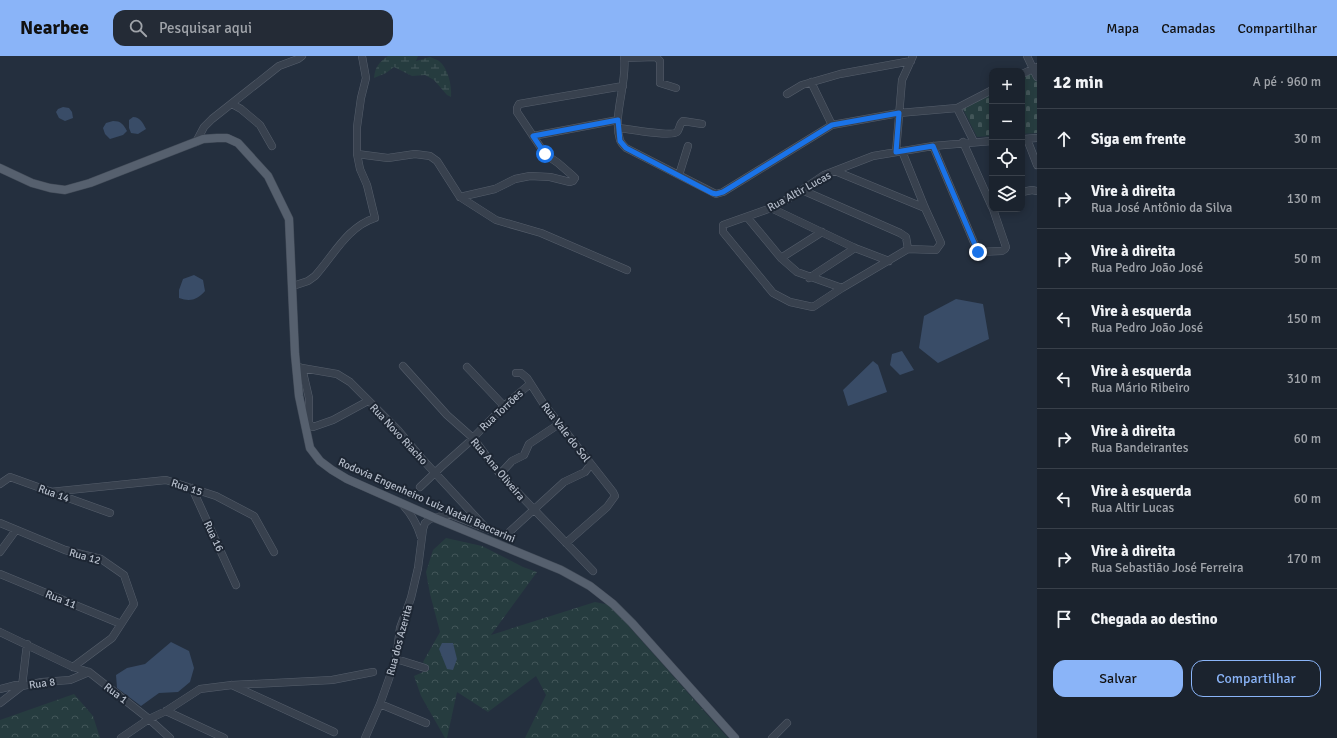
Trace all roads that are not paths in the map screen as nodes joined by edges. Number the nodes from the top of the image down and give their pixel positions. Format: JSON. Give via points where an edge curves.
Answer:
{"nodes":[{"id":1,"x":302,"y":56,"type":"edge"},
{"id":2,"x":362,"y":56,"type":"edge"},
{"id":3,"x":1027,"y":56,"type":"edge"},
{"id":4,"x":624,"y":57,"type":"edge"},
{"id":5,"x":912,"y":58,"type":"edge"},
{"id":6,"x":1035,"y":68,"type":"edge"},
{"id":7,"x":1025,"y":73,"type":"edge"},
{"id":8,"x":1037,"y":77,"type":"edge"},
{"id":9,"x":811,"y":82,"type":"junction"},
{"id":10,"x":623,"y":86,"type":"junction"},
{"id":11,"x":676,"y":88,"type":"dead end"},
{"id":12,"x":989,"y":92,"type":"edge"},
{"id":13,"x":787,"y":94,"type":"dead end"},
{"id":14,"x":232,"y":104,"type":"junction"},
{"id":15,"x":956,"y":108,"type":"junction"},
{"id":16,"x":899,"y":113,"type":"junction"},
{"id":17,"x":618,"y":120,"type":"junction"},
{"id":18,"x":702,"y":124,"type":"dead end"},
{"id":19,"x":832,"y":125,"type":"junction"},
{"id":20,"x":619,"y":128,"type":"junction"},
{"id":21,"x":533,"y":136,"type":"junction"},
{"id":22,"x":1037,"y":138,"type":"edge"},
{"id":23,"x":1025,"y":139,"type":"edge"},
{"id":24,"x":1024,"y":140,"type":"edge"},
{"id":25,"x":989,"y":141,"type":"edge"},
{"id":26,"x":196,"y":142,"type":"junction"},
{"id":27,"x":963,"y":142,"type":"junction"},
{"id":28,"x":974,"y":142,"type":"junction"},
{"id":29,"x":272,"y":146,"type":"dead end"},
{"id":30,"x":688,"y":146,"type":"dead end"},
{"id":31,"x":933,"y":146,"type":"junction"},
{"id":32,"x":899,"y":151,"type":"junction"},
{"id":33,"x":357,"y":154,"type":"junction"},
{"id":34,"x":1037,"y":165,"type":"edge"},
{"id":35,"x":0,"y":168,"type":"edge"},
{"id":36,"x":835,"y":171,"type":"junction"},
{"id":37,"x":679,"y":175,"type":"junction"},
{"id":38,"x":802,"y":190,"type":"junction"},
{"id":39,"x":1025,"y":191,"type":"edge"},
{"id":40,"x":1037,"y":191,"type":"edge"},
{"id":41,"x":460,"y":197,"type":"junction"},
{"id":42,"x":989,"y":199,"type":"edge"},
{"id":43,"x":771,"y":208,"type":"junction"},
{"id":44,"x":925,"y":208,"type":"junction"},
{"id":45,"x":994,"y":212,"type":"edge"},
{"id":46,"x":747,"y":217,"type":"junction"},
{"id":47,"x":822,"y":232,"type":"junction"},
{"id":48,"x":855,"y":248,"type":"junction"},
{"id":49,"x":908,"y":249,"type":"junction"},
{"id":50,"x":781,"y":258,"type":"junction"},
{"id":51,"x":889,"y":261,"type":"junction"},
{"id":52,"x":627,"y":270,"type":"dead end"},
{"id":53,"x":810,"y":278,"type":"junction"},
{"id":54,"x":293,"y":286,"type":"junction"},
{"id":55,"x":842,"y":288,"type":"junction"},
{"id":56,"x":403,"y":366,"type":"dead end"},
{"id":57,"x":299,"y":367,"type":"junction"},
{"id":58,"x":467,"y":367,"type":"dead end"},
{"id":59,"x":516,"y":373,"type":"dead end"},
{"id":60,"x":530,"y":384,"type":"junction"},
{"id":61,"x":368,"y":401,"type":"junction"},
{"id":62,"x":504,"y":406,"type":"junction"},
{"id":63,"x":559,"y":424,"type":"junction"},
{"id":64,"x":473,"y":438,"type":"junction"},
{"id":65,"x":591,"y":464,"type":"junction"},
{"id":66,"x":435,"y":473,"type":"junction"},
{"id":67,"x":500,"y":474,"type":"junction"},
{"id":68,"x":0,"y":484,"type":"edge"},
{"id":69,"x":420,"y":487,"type":"dead end"},
{"id":70,"x":192,"y":488,"type":"junction"},
{"id":71,"x":50,"y":492,"type":"junction"},
{"id":72,"x":400,"y":502,"type":"junction"},
{"id":73,"x":534,"y":511,"type":"junction"},
{"id":74,"x":110,"y":513,"type":"dead end"},
{"id":75,"x":435,"y":518,"type":"junction"},
{"id":76,"x":0,"y":523,"type":"edge"},
{"id":77,"x":487,"y":529,"type":"junction"},
{"id":78,"x":16,"y":530,"type":"junction"},
{"id":79,"x":422,"y":539,"type":"junction"},
{"id":80,"x":566,"y":543,"type":"junction"},
{"id":81,"x":0,"y":552,"type":"edge"},
{"id":82,"x":274,"y":552,"type":"dead end"},
{"id":83,"x":593,"y":571,"type":"dead end"},
{"id":84,"x":0,"y":574,"type":"edge"},
{"id":85,"x":236,"y":585,"type":"dead end"},
{"id":86,"x":121,"y":624,"type":"junction"},
{"id":87,"x":0,"y":632,"type":"edge"},
{"id":88,"x":27,"y":644,"type":"junction"},
{"id":89,"x":396,"y":659,"type":"junction"},
{"id":90,"x":73,"y":667,"type":"junction"},
{"id":91,"x":425,"y":668,"type":"dead end"},
{"id":92,"x":89,"y":672,"type":"junction"},
{"id":93,"x":373,"y":672,"type":"dead end"},
{"id":94,"x":232,"y":685,"type":"junction"},
{"id":95,"x":22,"y":686,"type":"junction"},
{"id":96,"x":0,"y":689,"type":"edge"},
{"id":97,"x":0,"y":703,"type":"edge"},
{"id":98,"x":380,"y":704,"type":"junction"},
{"id":99,"x":166,"y":711,"type":"junction"},
{"id":100,"x":149,"y":719,"type":"junction"},
{"id":101,"x":787,"y":723,"type":"dead end"},
{"id":102,"x":426,"y":724,"type":"dead end"},
{"id":103,"x":334,"y":732,"type":"dead end"},
{"id":104,"x":121,"y":738,"type":"edge"},
{"id":105,"x":170,"y":738,"type":"edge"},
{"id":106,"x":224,"y":738,"type":"edge"},
{"id":107,"x":365,"y":738,"type":"edge"},
{"id":108,"x":734,"y":738,"type":"edge"},
{"id":109,"x":772,"y":738,"type":"edge"}],
"edges":[{"from":1,"to":14,"type":"street","via":[[279,66]]},
{"from":2,"to":33,"type":"street","via":[[366,78],[361,98]]},
{"from":3,"to":6,"type":"street"},
{"from":4,"to":10,"type":"street"},
{"from":4,"to":11,"type":"street","via":[[656,57],[660,61],[660,83]]},
{"from":5,"to":9,"type":"street"},
{"from":5,"to":16,"type":"street","via":[[902,80]]},
{"from":6,"to":7,"type":"street"},
{"from":6,"to":8,"type":"street"},
{"from":9,"to":13,"type":"street","via":[[802,84]]},
{"from":9,"to":19,"type":"street"},
{"from":10,"to":17,"type":"street"},
{"from":10,"to":21,"type":"street","via":[[519,104],[517,112]]},
{"from":12,"to":15,"type":"street"},
{"from":14,"to":26,"type":"street","via":[[204,127]]},
{"from":14,"to":29,"type":"street","via":[[260,125]]},
{"from":15,"to":16,"type":"street"},
{"from":15,"to":28,"type":"street"},
{"from":16,"to":19,"type":"street"},
{"from":16,"to":32,"type":"street"},
{"from":17,"to":20,"type":"street"},
{"from":17,"to":21,"type":"street"},
{"from":18,"to":20,"type":"street","via":[[683,121],[674,133]]},
{"from":19,"to":37,"type":"street","via":[[723,192],[712,193]]},
{"from":20,"to":37,"type":"street","via":[[620,141],[626,148]]},
{"from":21,"to":41,"type":"street","via":[[545,154],[575,178],[573,181],[530,176],[515,179],[496,189]]},
{"from":22,"to":23,"type":"street"},
{"from":24,"to":34,"type":"street"},
{"from":25,"to":28,"type":"street","name":"Rua Altir Lucas"},
{"from":26,"to":35,"type":"main road","name":"Rodovia Engenheiro Luiz Natali Baccarini","via":[[90,184],[65,190],[32,183]]},
{"from":26,"to":54,"type":"main road","name":"Rodovia Engenheiro Luiz Natali Baccarini","via":[[203,139],[227,138],[238,143],[268,176],[289,219]]},
{"from":27,"to":28,"type":"street","name":"Rua Altir Lucas"},
{"from":27,"to":31,"type":"street","name":"Rua Altir Lucas"},
{"from":27,"to":42,"type":"street"},
{"from":30,"to":37,"type":"street"},
{"from":31,"to":32,"type":"street","name":"Rua Altir Lucas"},
{"from":31,"to":45,"type":"street","via":[[978,252],[1002,251],[1006,247]]},
{"from":32,"to":36,"type":"street","name":"Rua Altir Lucas","via":[[873,156]]},
{"from":32,"to":44,"type":"street"},
{"from":33,"to":41,"type":"street","via":[[388,158],[415,154],[430,156],[437,161]]},
{"from":33,"to":54,"type":"street","via":[[375,218],[350,232],[315,276]]},
{"from":36,"to":38,"type":"street","name":"Rua Altir Lucas","via":[[824,175]]},
{"from":36,"to":44,"type":"street"},
{"from":38,"to":43,"type":"street","name":"Rua Altir Lucas"},
{"from":38,"to":49,"type":"street","via":[[900,232],[906,237]]},
{"from":39,"to":40,"type":"street"},
{"from":41,"to":52,"type":"street","via":[[496,220],[541,233]]},
{"from":43,"to":46,"type":"street","name":"Rua Altir Lucas"},
{"from":43,"to":47,"type":"street"},
{"from":44,"to":49,"type":"street","via":[[941,243],[936,250]]},
{"from":46,"to":50,"type":"street"},
{"from":46,"to":55,"type":"street","name":"Rua Altir Lucas","via":[[724,225],[723,232],[773,293],[790,302],[813,307]]},
{"from":47,"to":48,"type":"street"},
{"from":47,"to":50,"type":"street"},
{"from":48,"to":51,"type":"street"},
{"from":48,"to":53,"type":"street"},
{"from":49,"to":51,"type":"street"},
{"from":50,"to":53,"type":"street","via":[[797,272]]},
{"from":51,"to":55,"type":"street"},
{"from":53,"to":55,"type":"street"},
{"from":54,"to":57,"type":"main road","name":"Rodovia Engenheiro Luiz Natali Baccarini"},
{"from":56,"to":64,"type":"street","name":"Rua Ana Oliveira","via":[[447,415]]},
{"from":57,"to":61,"type":"street","name":"Rua Novo Riacho","via":[[337,374],[350,382]]},
{"from":57,"to":61,"type":"street","via":[[309,398],[309,423],[313,427],[333,420]]},
{"from":57,"to":72,"type":"main road","name":"Rodovia Engenheiro Luiz Natali Baccarini","via":[[299,396],[310,448],[320,461],[346,479]]},
{"from":58,"to":62,"type":"street"},
{"from":59,"to":60,"type":"street","name":"Rua Vale do Sol","via":[[521,373]]},
{"from":60,"to":62,"type":"street","name":"Rua Torrões"},
{"from":60,"to":63,"type":"street","name":"Rua Vale do Sol"},
{"from":61,"to":66,"type":"street","name":"Rua Novo Riacho","via":[[398,430]]},
{"from":62,"to":64,"type":"street","name":"Rua Torrões"},
{"from":63,"to":65,"type":"street","name":"Rua Vale do Sol"},
{"from":63,"to":67,"type":"street","via":[[529,444],[524,455],[512,461]]},
{"from":64,"to":66,"type":"street","name":"Rua Torrões"},
{"from":64,"to":67,"type":"street","name":"Rua Ana Oliveira"},
{"from":65,"to":73,"type":"street","via":[[585,472],[564,482]]},
{"from":65,"to":80,"type":"street","name":"Rua Vale do Sol","via":[[615,496],[607,507]]},
{"from":66,"to":69,"type":"street","name":"Rua Torrões"},
{"from":66,"to":77,"type":"street","name":"Rua Novo Riacho"},
{"from":67,"to":73,"type":"street","name":"Rua Ana Oliveira"},
{"from":68,"to":71,"type":"street","name":"Rua 14","via":[[10,477]]},
{"from":70,"to":71,"type":"street","name":"Rua 15","via":[[166,480]]},
{"from":70,"to":82,"type":"street","name":"Rua 15","via":[[216,496],[254,516]]},
{"from":70,"to":85,"type":"street","name":"Rua 16"},
{"from":71,"to":74,"type":"street","name":"Rua 14"},
{"from":72,"to":75,"type":"main road","name":"Rodovia Engenheiro Luiz Natali Baccarini"},
{"from":72,"to":79,"type":"street","via":[[417,524]]},
{"from":73,"to":77,"type":"street","via":[[506,535]]},
{"from":73,"to":80,"type":"street","name":"Rua Ana Oliveira"},
{"from":75,"to":77,"type":"street","via":[[449,514]]},
{"from":75,"to":79,"type":"street","name":"Rua dos Azerita","via":[[425,522]]},
{"from":75,"to":108,"type":"main road","name":"Rodovia Engenheiro Luiz Natali Baccarini","via":[[561,570],[590,586],[632,623]]},
{"from":76,"to":78,"type":"street","name":"Rua 12"},
{"from":78,"to":81,"type":"street"},
{"from":78,"to":86,"type":"street","name":"Rua 12","via":[[65,550],[101,559],[124,575],[134,604]]},
{"from":79,"to":89,"type":"street","name":"Rua dos Azerita","via":[[411,598],[400,628]]},
{"from":80,"to":83,"type":"street","name":"Rua Ana Oliveira"},
{"from":84,"to":86,"type":"street","name":"Rua 11"},
{"from":86,"to":90,"type":"street","name":"Rua 12","via":[[112,638]]},
{"from":87,"to":88,"type":"street","name":"Rua 1"},
{"from":88,"to":90,"type":"street","name":"Rua 1"},
{"from":88,"to":95,"type":"street"},
{"from":89,"to":91,"type":"street"},
{"from":89,"to":98,"type":"street","name":"Rua dos Azerita"},
{"from":90,"to":92,"type":"street","name":"Rua 1"},
{"from":92,"to":95,"type":"street","name":"Rua 8","via":[[70,680]]},
{"from":92,"to":100,"type":"street","name":"Rua 1"},
{"from":93,"to":94,"type":"street","via":[[332,680]]},
{"from":94,"to":99,"type":"street","via":[[200,690]]},
{"from":94,"to":103,"type":"street"},
{"from":95,"to":96,"type":"street"},
{"from":95,"to":97,"type":"street","name":"Rua 8"},
{"from":98,"to":102,"type":"street"},
{"from":98,"to":107,"type":"street","name":"Rua dos Azerita"},
{"from":99,"to":100,"type":"street"},
{"from":99,"to":106,"type":"street"},
{"from":100,"to":104,"type":"street"},
{"from":100,"to":105,"type":"street","name":"Rua 1"},
{"from":101,"to":109,"type":"street"}]}
